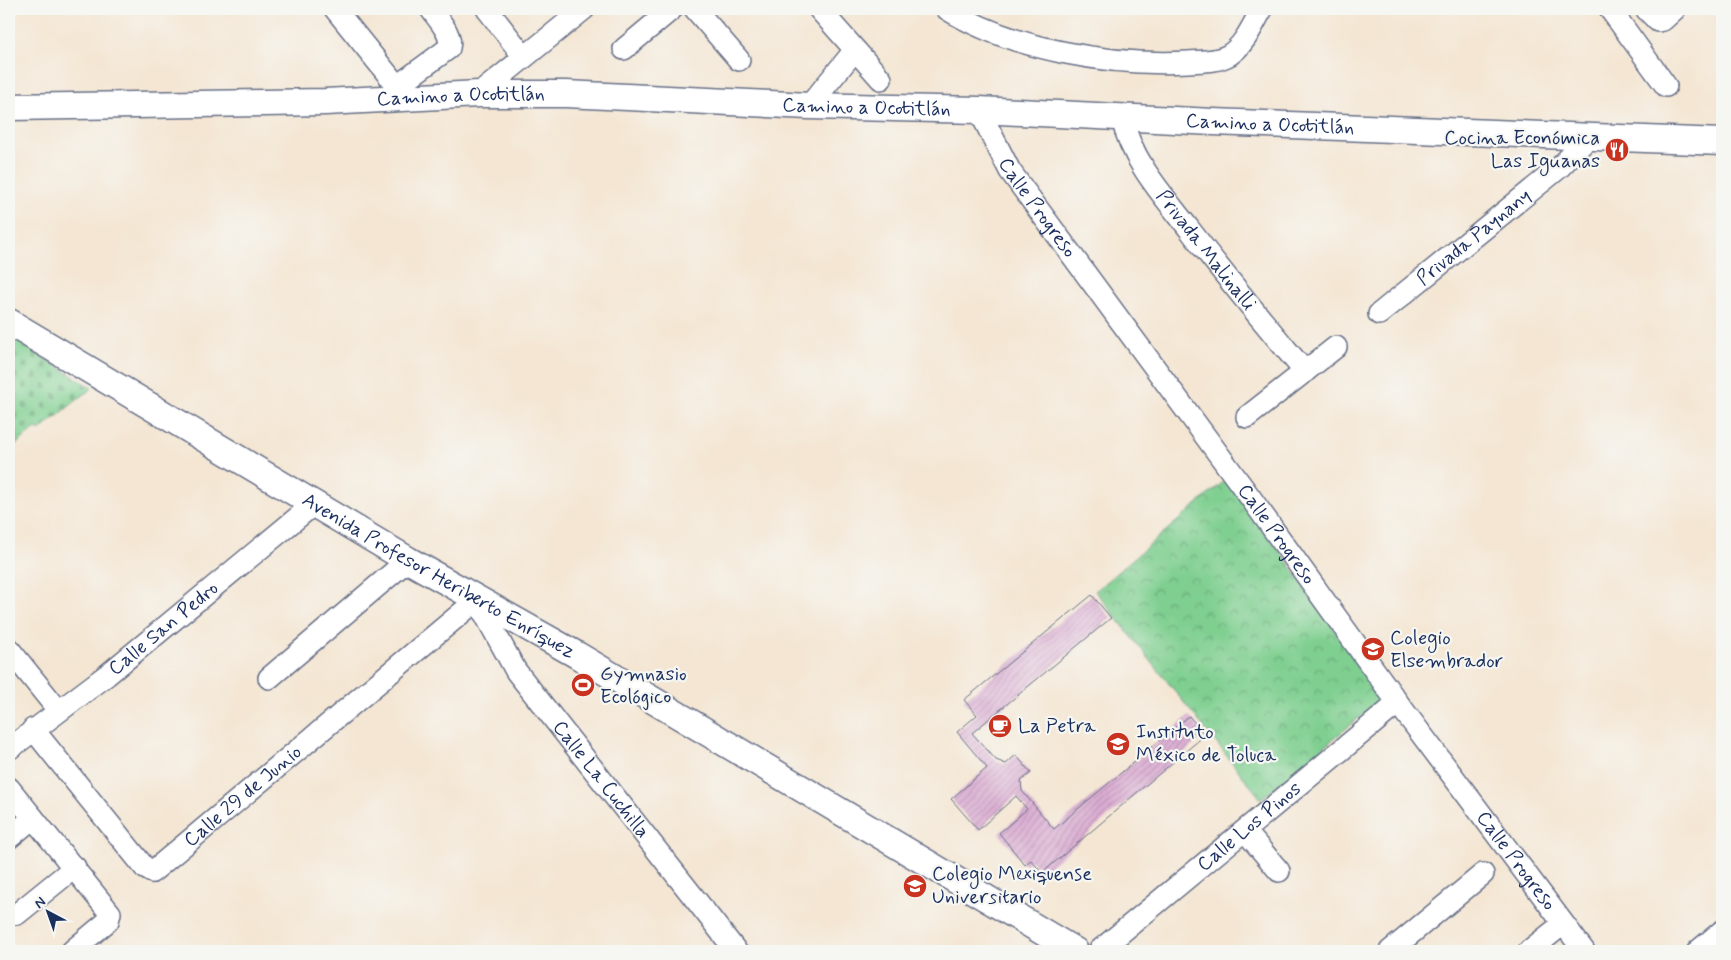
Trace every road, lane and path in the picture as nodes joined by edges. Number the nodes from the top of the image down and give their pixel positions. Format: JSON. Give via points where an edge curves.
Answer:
{"nodes":[{"id":1,"x":335,"y":9,"type":"edge"},
{"id":2,"x":431,"y":9,"type":"edge"},
{"id":3,"x":487,"y":9,"type":"edge"},
{"id":4,"x":672,"y":9,"type":"edge"},
{"id":5,"x":695,"y":9,"type":"edge"},
{"id":6,"x":819,"y":9,"type":"edge"},
{"id":7,"x":947,"y":9,"type":"edge"},
{"id":8,"x":1262,"y":9,"type":"edge"},
{"id":9,"x":1610,"y":9,"type":"edge"},
{"id":10,"x":1646,"y":9,"type":"edge"},
{"id":11,"x":1675,"y":9,"type":"edge"},
{"id":12,"x":581,"y":10,"type":"edge"},
{"id":13,"x":624,"y":49,"type":"dead end"},
{"id":14,"x":855,"y":50,"type":"junction"},
{"id":15,"x":524,"y":57,"type":"junction"},
{"id":16,"x":739,"y":60,"type":"dead end"},
{"id":17,"x":881,"y":79,"type":"dead end"},
{"id":18,"x":1666,"y":86,"type":"dead end"},
{"id":19,"x":398,"y":93,"type":"junction"},
{"id":20,"x":479,"y":94,"type":"junction"},
{"id":21,"x":809,"y":106,"type":"junction"},
{"id":22,"x":9,"y":107,"type":"edge"},
{"id":23,"x":979,"y":110,"type":"junction"},
{"id":24,"x":1122,"y":118,"type":"junction"},
{"id":25,"x":1589,"y":137,"type":"junction"},
{"id":26,"x":1722,"y":142,"type":"edge"},
{"id":27,"x":1379,"y":314,"type":"dead end"},
{"id":28,"x":9,"y":322,"type":"edge"},
{"id":29,"x":1336,"y":347,"type":"dead end"},
{"id":30,"x":1305,"y":372,"type":"junction"},
{"id":31,"x":1247,"y":417,"type":"dead end"},
{"id":32,"x":314,"y":504,"type":"junction"},
{"id":33,"x":408,"y":560,"type":"junction"},
{"id":34,"x":477,"y":600,"type":"junction"},
{"id":35,"x":9,"y":649,"type":"edge"},
{"id":36,"x":269,"y":678,"type":"dead end"},
{"id":37,"x":1398,"y":703,"type":"junction"},
{"id":38,"x":58,"y":710,"type":"junction"},
{"id":39,"x":33,"y":729,"type":"junction"},
{"id":40,"x":9,"y":749,"type":"edge"},
{"id":41,"x":9,"y":788,"type":"edge"},
{"id":42,"x":32,"y":818,"type":"junction"},
{"id":43,"x":1245,"y":831,"type":"junction"},
{"id":44,"x":9,"y":838,"type":"edge"},
{"id":45,"x":75,"y":867,"type":"junction"},
{"id":46,"x":1279,"y":871,"type":"dead end"},
{"id":47,"x":1483,"y":874,"type":"dead end"},
{"id":48,"x":17,"y":914,"type":"dead end"},
{"id":49,"x":1563,"y":924,"type":"junction"},
{"id":50,"x":1722,"y":931,"type":"edge"},
{"id":51,"x":72,"y":951,"type":"edge"},
{"id":52,"x":736,"y":951,"type":"edge"},
{"id":53,"x":1075,"y":951,"type":"edge"},
{"id":54,"x":1099,"y":951,"type":"edge"},
{"id":55,"x":1390,"y":951,"type":"edge"},
{"id":56,"x":1529,"y":951,"type":"edge"},
{"id":57,"x":1584,"y":951,"type":"edge"},
{"id":58,"x":1698,"y":951,"type":"edge"}],
"edges":[{"from":1,"to":19,"type":"street"},
{"from":2,"to":19,"type":"street","via":[[448,33],[449,48]]},
{"from":3,"to":15,"type":"street"},
{"from":4,"to":13,"type":"street"},
{"from":5,"to":16,"type":"street"},
{"from":6,"to":14,"type":"street"},
{"from":7,"to":8,"type":"street","via":[[984,28],[1043,47],[1124,61],[1178,62],[1216,60],[1231,54]]},
{"from":9,"to":18,"type":"street"},
{"from":10,"to":11,"type":"street","via":[[1658,21]]},
{"from":12,"to":15,"type":"street"},
{"from":14,"to":17,"type":"street"},
{"from":14,"to":21,"type":"street"},
{"from":15,"to":20,"type":"street"},
{"from":19,"to":20,"type":"main road","name":"Camino a Ocotitlán"},
{"from":19,"to":22,"type":"main road","name":"Camino a Ocotitlán"},
{"from":20,"to":21,"type":"main road","name":"Camino a Ocotitlán","via":[[604,95]]},
{"from":21,"to":23,"type":"main road","name":"Camino a Ocotitlán"},
{"from":23,"to":24,"type":"main road","name":"Camino a Ocotitlán"},
{"from":23,"to":37,"type":"street","name":"Calle Progreso","via":[[1010,171]]},
{"from":24,"to":25,"type":"main road","name":"Camino a Ocotitlán"},
{"from":24,"to":30,"type":"street","name":"Privada Malinalli","via":[[1136,158],[1154,184]]},
{"from":25,"to":26,"type":"main road","name":"Camino a Ocotitlán"},
{"from":25,"to":27,"type":"street","name":"Privada Paynany","via":[[1560,167]]},
{"from":28,"to":32,"type":"main road","name":"Avenida Profesor Heriberto Enríquez"},
{"from":29,"to":30,"type":"street"},
{"from":30,"to":31,"type":"street"},
{"from":32,"to":33,"type":"main road","name":"Avenida Profesor Heriberto Enríquez"},
{"from":32,"to":38,"type":"street","name":"Calle San Pedro","via":[[107,674]]},
{"from":33,"to":34,"type":"main road","name":"Avenida Profesor Heriberto Enríquez"},
{"from":33,"to":36,"type":"street"},
{"from":34,"to":39,"type":"street","name":"Calle 29 de Junio","via":[[152,872],[145,868]]},
{"from":34,"to":52,"type":"street","name":"Calle La Cuchilla","via":[[516,671]]},
{"from":34,"to":53,"type":"main road","name":"Avenida Profesor Heriberto Enríquez","via":[[636,690]]},
{"from":35,"to":38,"type":"street"},
{"from":37,"to":43,"type":"street","name":"Calle Los Pinos"},
{"from":37,"to":49,"type":"street","name":"Calle Progreso"},
{"from":38,"to":39,"type":"street","name":"Calle San Pedro"},
{"from":39,"to":40,"type":"street","name":"Calle San Pedro"},
{"from":41,"to":42,"type":"street"},
{"from":42,"to":44,"type":"street"},
{"from":42,"to":45,"type":"street"},
{"from":43,"to":46,"type":"street"},
{"from":43,"to":54,"type":"street","name":"Calle Los Pinos"},
{"from":45,"to":48,"type":"street"},
{"from":45,"to":51,"type":"street","via":[[108,908],[110,917]]},
{"from":47,"to":55,"type":"street"},
{"from":49,"to":56,"type":"street"},
{"from":49,"to":57,"type":"street","name":"Calle Progreso"},
{"from":50,"to":58,"type":"street"}]}
